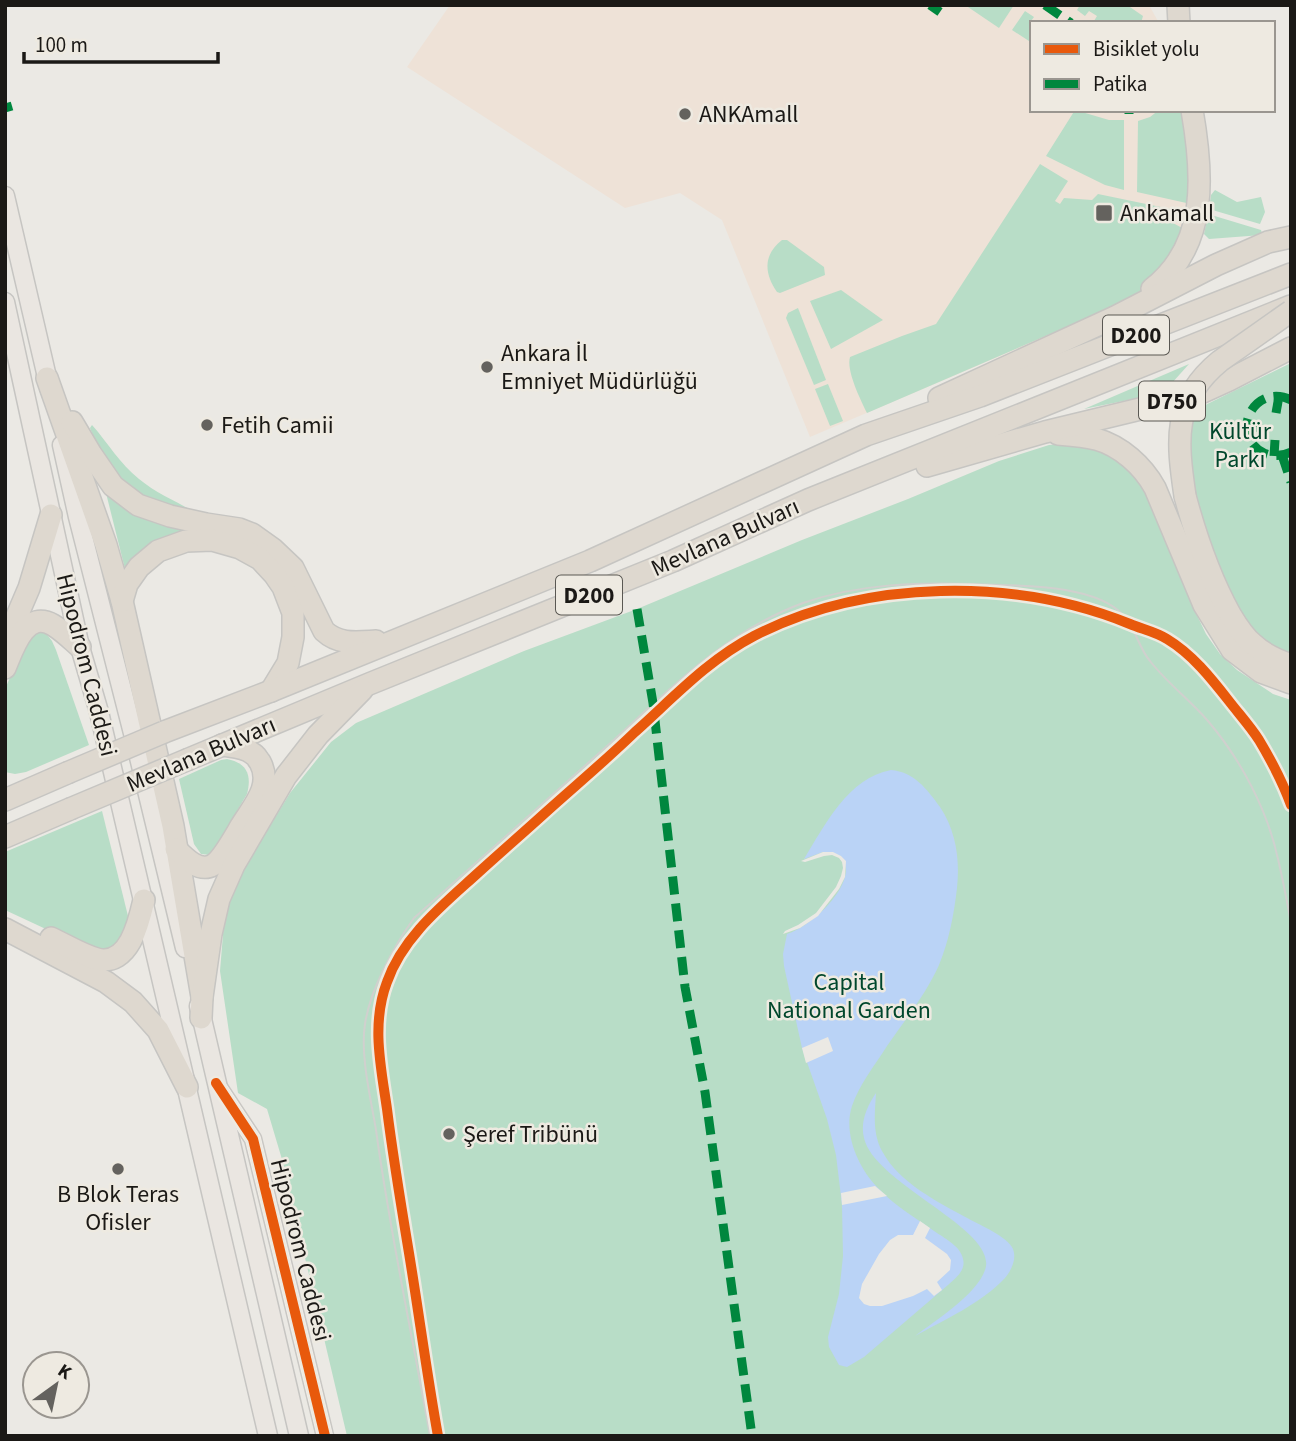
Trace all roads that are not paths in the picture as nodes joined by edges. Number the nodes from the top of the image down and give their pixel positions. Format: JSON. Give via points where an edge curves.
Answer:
{"nodes":[{"id":1,"x":1192,"y":112,"type":"edge"},
{"id":2,"x":5,"y":195,"type":"edge"},
{"id":3,"x":1291,"y":237,"type":"edge"},
{"id":4,"x":1291,"y":274,"type":"edge"},
{"id":5,"x":5,"y":302,"type":"edge"},
{"id":6,"x":1291,"y":306,"type":"edge"},
{"id":7,"x":1291,"y":311,"type":"edge"},
{"id":8,"x":1115,"y":317,"type":"junction"},
{"id":9,"x":1291,"y":348,"type":"edge"},
{"id":10,"x":47,"y":378,"type":"junction"},
{"id":11,"x":995,"y":425,"type":"joint"},
{"id":12,"x":1045,"y":432,"type":"junction"},
{"id":13,"x":866,"y":435,"type":"junction"},
{"id":14,"x":808,"y":500,"type":"junction"},
{"id":15,"x":51,"y":515,"type":"junction"},
{"id":16,"x":122,"y":601,"type":"junction"},
{"id":17,"x":392,"y":640,"type":"junction"},
{"id":18,"x":5,"y":645,"type":"edge"},
{"id":19,"x":80,"y":647,"type":"junction"},
{"id":20,"x":1291,"y":665,"type":"edge"},
{"id":21,"x":5,"y":668,"type":"edge"},
{"id":22,"x":1291,"y":683,"type":"edge"},
{"id":23,"x":369,"y":684,"type":"junction"},
{"id":24,"x":271,"y":691,"type":"junction"},
{"id":25,"x":222,"y":745,"type":"junction"},
{"id":26,"x":5,"y":782,"type":"edge"},
{"id":27,"x":37,"y":786,"type":"junction"},
{"id":28,"x":5,"y":800,"type":"edge"},
{"id":29,"x":5,"y":837,"type":"edge"},
{"id":30,"x":176,"y":849,"type":"junction"},
{"id":31,"x":144,"y":900,"type":"junction"},
{"id":32,"x":5,"y":917,"type":"edge"},
{"id":33,"x":5,"y":929,"type":"edge"},
{"id":34,"x":202,"y":1007,"type":"junction"},
{"id":35,"x":216,"y":1083,"type":"junction"},
{"id":36,"x":187,"y":1087,"type":"junction"},
{"id":37,"x":268,"y":1436,"type":"edge"},
{"id":38,"x":299,"y":1436,"type":"edge"},
{"id":39,"x":325,"y":1436,"type":"edge"}],
"edges":[{"from":1,"to":8,"type":"highway","via":[[1200,186],[1188,240],[1169,274]]},
{"from":2,"to":10,"type":"main road","name":"Hipodrom Caddesi"},
{"from":3,"to":8,"type":"highway","via":[[1216,265]]},
{"from":4,"to":13,"type":"highway","name":"Mevlana Bulvarı","number":"D200","via":[[980,396]]},
{"from":5,"to":15,"type":"main road","name":"Hipodrom Caddesi"},
{"from":6,"to":11,"type":"highway","name":"Mevlana Bulvarı","number":"D750"},
{"from":7,"to":20,"type":"highway","bridge":true,"via":[[1210,368],[1186,402],[1179,435],[1185,496],[1212,580],[1253,645]]},
{"from":8,"to":13,"type":"highway"},
{"from":9,"to":12,"type":"highway","number":"D750","via":[[1194,396]]},
{"from":10,"to":16,"type":"highway"},
{"from":10,"to":17,"type":"highway","via":[[113,486],[138,505],[252,534],[293,568],[331,638],[350,643]]},
{"from":10,"to":34,"type":"main road","name":"Hipodrom Caddesi"},
{"from":11,"to":14,"type":"highway","name":"Mevlana Bulvarı","number":"D200"},
{"from":12,"to":14,"type":"highway"},
{"from":12,"to":22,"type":"highway","via":[[1096,439],[1115,446],[1140,467],[1155,488],[1204,605],[1232,650],[1261,672]]},
{"from":13,"to":17,"type":"highway","name":"Mevlana Bulvarı","number":"D200","via":[[590,561]]},
{"from":14,"to":23,"type":"highway","name":"Mevlana Bulvarı","number":"D200","via":[[673,561]]},
{"from":15,"to":18,"type":"highway","via":[[29,588]]},
{"from":15,"to":19,"type":"main road","name":"Hipodrom Caddesi"},
{"from":16,"to":24,"type":"highway","via":[[139,567],[158,551],[186,541],[212,540],[260,559],[283,587],[293,613],[288,663]]},
{"from":16,"to":30,"type":"highway"},
{"from":17,"to":24,"type":"highway","name":"Mevlana Bulvarı","number":"D200"},
{"from":19,"to":21,"type":"highway","via":[[55,626],[37,622],[19,636]]},
{"from":19,"to":31,"type":"main road","name":"Hipodrom Caddesi"},
{"from":23,"to":25,"type":"highway","name":"Mevlana Bulvarı","number":"D200"},
{"from":23,"to":34,"type":"highway","via":[[286,776],[234,865],[211,934]]},
{"from":24,"to":27,"type":"highway","name":"Mevlana Bulvarı","number":"D200","bridge":true},
{"from":25,"to":29,"type":"highway","name":"Mevlana Bulvarı","number":"D200","bridge":true},
{"from":25,"to":30,"type":"highway","via":[[255,754],[265,776],[263,790],[213,866],[193,864]]},
{"from":26,"to":27,"type":"highway"},
{"from":27,"to":28,"type":"highway","name":"Mevlana Bulvarı","number":"D200"},
{"from":30,"to":34,"type":"highway"},
{"from":31,"to":32,"type":"highway","via":[[131,941],[108,960]]},
{"from":31,"to":36,"type":"main road","name":"Hipodrom Caddesi"},
{"from":33,"to":36,"type":"highway","via":[[106,982],[133,1002],[158,1030]]},
{"from":34,"to":35,"type":"main road","name":"Hipodrom Caddesi"},
{"from":35,"to":38,"type":"main road","name":"Hipodrom Caddesi"},
{"from":35,"to":39,"type":"street","name":"Hipodrom Caddesi","via":[[253,1139]]},
{"from":36,"to":37,"type":"main road","name":"Hipodrom Caddesi"}]}
